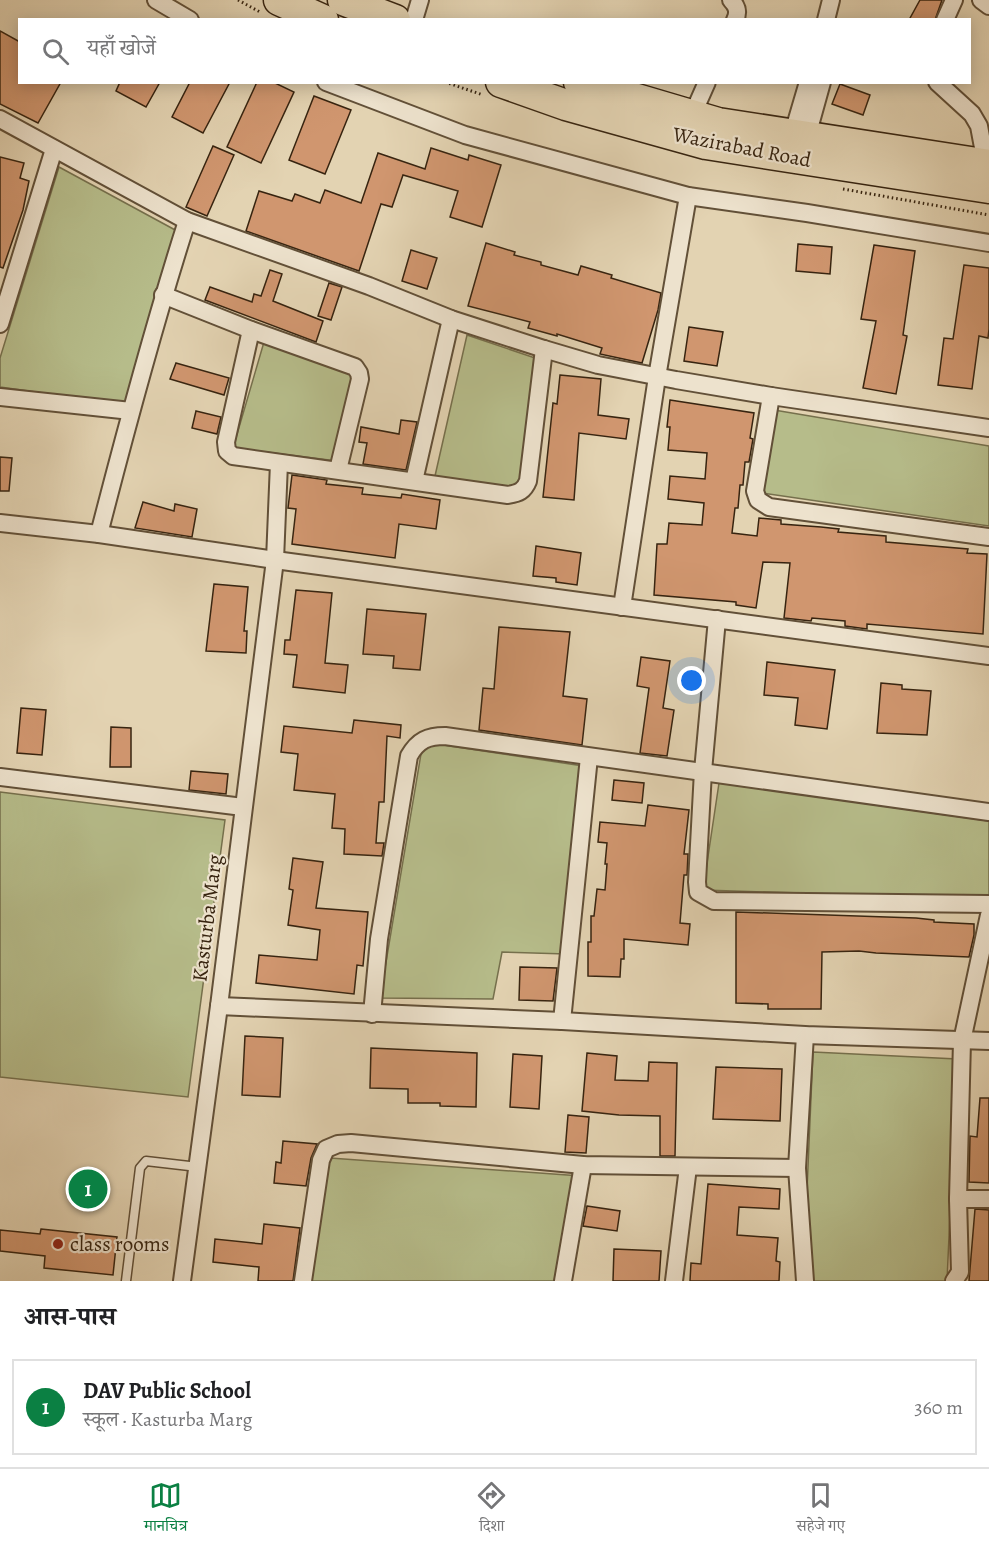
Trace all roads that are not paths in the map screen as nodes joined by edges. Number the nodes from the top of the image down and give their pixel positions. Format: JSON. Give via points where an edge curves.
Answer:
{"nodes":[{"id":1,"x":156,"y":0,"type":"edge"},
{"id":2,"x":279,"y":0,"type":"edge"},
{"id":3,"x":343,"y":0,"type":"edge"},
{"id":4,"x":420,"y":0,"type":"edge"},
{"id":5,"x":731,"y":0,"type":"edge"},
{"id":6,"x":831,"y":0,"type":"edge"},
{"id":7,"x":842,"y":0,"type":"edge"},
{"id":8,"x":954,"y":0,"type":"edge"},
{"id":9,"x":981,"y":0,"type":"edge"},
{"id":10,"x":989,"y":6,"type":"edge"},
{"id":11,"x":187,"y":18,"type":"edge"},
{"id":12,"x":319,"y":18,"type":"edge"},
{"id":13,"x":390,"y":18,"type":"edge"},
{"id":14,"x":415,"y":18,"type":"edge"},
{"id":15,"x":736,"y":18,"type":"edge"},
{"id":16,"x":826,"y":18,"type":"edge"},
{"id":17,"x":838,"y":18,"type":"edge"},
{"id":18,"x":946,"y":18,"type":"edge"},
{"id":19,"x":331,"y":84,"type":"edge"},
{"id":20,"x":507,"y":84,"type":"edge"},
{"id":21,"x":586,"y":84,"type":"edge"},
{"id":22,"x":706,"y":84,"type":"edge"},
{"id":23,"x":808,"y":84,"type":"edge"},
{"id":24,"x":821,"y":84,"type":"edge"},
{"id":25,"x":939,"y":84,"type":"edge"},
{"id":26,"x":692,"y":116,"type":"junction"},
{"id":27,"x":0,"y":119,"type":"edge"},
{"id":28,"x":800,"y":135,"type":"junction"},
{"id":29,"x":54,"y":149,"type":"junction"},
{"id":30,"x":988,"y":176,"type":"edge"},
{"id":31,"x":688,"y":196,"type":"junction"},
{"id":32,"x":187,"y":221,"type":"junction"},
{"id":33,"x":989,"y":243,"type":"edge"},
{"id":34,"x":163,"y":295,"type":"junction"},
{"id":35,"x":451,"y":319,"type":"junction"},
{"id":36,"x":0,"y":324,"type":"edge"},
{"id":37,"x":251,"y":330,"type":"junction"},
{"id":38,"x":544,"y":349,"type":"junction"},
{"id":39,"x":657,"y":377,"type":"junction"},
{"id":40,"x":771,"y":396,"type":"junction"},
{"id":41,"x":0,"y":397,"type":"edge"},
{"id":42,"x":131,"y":411,"type":"junction"},
{"id":43,"x":989,"y":428,"type":"edge"},
{"id":44,"x":279,"y":463,"type":"junction"},
{"id":45,"x":338,"y":471,"type":"junction"},
{"id":46,"x":414,"y":481,"type":"junction"},
{"id":47,"x":0,"y":523,"type":"edge"},
{"id":48,"x":99,"y":534,"type":"junction"},
{"id":49,"x":989,"y":537,"type":"edge"},
{"id":50,"x":274,"y":560,"type":"junction"},
{"id":51,"x":622,"y":607,"type":"junction"},
{"id":52,"x":717,"y":619,"type":"junction"},
{"id":53,"x":989,"y":656,"type":"edge"},
{"id":54,"x":589,"y":756,"type":"junction"},
{"id":55,"x":703,"y":771,"type":"junction"},
{"id":56,"x":0,"y":777,"type":"edge"},
{"id":57,"x":243,"y":807,"type":"junction"},
{"id":58,"x":989,"y":812,"type":"edge"},
{"id":59,"x":989,"y":904,"type":"edge"},
{"id":60,"x":989,"y":915,"type":"edge"},
{"id":61,"x":219,"y":1006,"type":"junction"},
{"id":62,"x":372,"y":1014,"type":"junction"},
{"id":63,"x":562,"y":1021,"type":"junction"},
{"id":64,"x":805,"y":1035,"type":"junction"},
{"id":65,"x":962,"y":1041,"type":"junction"},
{"id":66,"x":989,"y":1041,"type":"edge"},
{"id":67,"x":583,"y":1165,"type":"junction"},
{"id":68,"x":198,"y":1167,"type":"junction"},
{"id":69,"x":688,"y":1167,"type":"junction"},
{"id":70,"x":797,"y":1168,"type":"junction"},
{"id":71,"x":958,"y":1199,"type":"junction"},
{"id":72,"x":989,"y":1199,"type":"edge"},
{"id":73,"x":126,"y":1281,"type":"edge"},
{"id":74,"x":182,"y":1281,"type":"edge"},
{"id":75,"x":303,"y":1281,"type":"edge"},
{"id":76,"x":563,"y":1281,"type":"edge"},
{"id":77,"x":674,"y":1281,"type":"edge"},
{"id":78,"x":805,"y":1281,"type":"edge"},
{"id":79,"x":954,"y":1281,"type":"edge"}],
"edges":[{"from":1,"to":11,"type":"street"},
{"from":2,"to":12,"type":"highway"},
{"from":3,"to":13,"type":"highway"},
{"from":4,"to":14,"type":"street"},
{"from":5,"to":15,"type":"street","via":[[736,5]]},
{"from":6,"to":16,"type":"street"},
{"from":7,"to":17,"type":"street"},
{"from":8,"to":18,"type":"street"},
{"from":9,"to":10,"type":"street"},
{"from":19,"to":31,"type":"street","via":[[465,135]]},
{"from":20,"to":30,"type":"highway","name":"Wazirabad Road","via":[[566,105],[706,144]]},
{"from":21,"to":26,"type":"highway","name":"Wazirabad Road"},
{"from":22,"to":26,"type":"street"},
{"from":23,"to":28,"type":"street"},
{"from":24,"to":28,"type":"street"},
{"from":25,"to":30,"type":"street","via":[[972,114],[979,126]]},
{"from":26,"to":28,"type":"highway","name":"Wazirabad Road"},
{"from":27,"to":29,"type":"street"},
{"from":28,"to":30,"type":"highway","name":"Wazirabad Road"},
{"from":29,"to":32,"type":"street"},
{"from":29,"to":36,"type":"street"},
{"from":31,"to":33,"type":"street"},
{"from":31,"to":39,"type":"street"},
{"from":32,"to":34,"type":"street"},
{"from":32,"to":35,"type":"street"},
{"from":34,"to":37,"type":"street"},
{"from":34,"to":42,"type":"street"},
{"from":35,"to":38,"type":"street"},
{"from":35,"to":46,"type":"street"},
{"from":37,"to":44,"type":"street","via":[[227,451],[233,456]]},
{"from":37,"to":45,"type":"street","via":[[345,363],[359,373]]},
{"from":38,"to":39,"type":"street"},
{"from":38,"to":46,"type":"street","via":[[526,488],[508,495]]},
{"from":39,"to":40,"type":"street"},
{"from":39,"to":51,"type":"street"},
{"from":40,"to":43,"type":"street"},
{"from":40,"to":49,"type":"street","via":[[755,491],[758,500],[769,507]]},
{"from":41,"to":42,"type":"street"},
{"from":42,"to":48,"type":"street"},
{"from":44,"to":45,"type":"street"},
{"from":44,"to":50,"type":"street","name":"Kasturba Marg"},
{"from":45,"to":46,"type":"street"},
{"from":47,"to":48,"type":"street"},
{"from":48,"to":50,"type":"street"},
{"from":50,"to":51,"type":"street"},
{"from":50,"to":57,"type":"street","name":"Kasturba Marg"},
{"from":51,"to":52,"type":"street"},
{"from":52,"to":53,"type":"street"},
{"from":52,"to":55,"type":"street"},
{"from":54,"to":55,"type":"street"},
{"from":54,"to":62,"type":"street","via":[[445,736],[422,739],[413,748],[379,939]]},
{"from":54,"to":63,"type":"street"},
{"from":55,"to":58,"type":"street"},
{"from":55,"to":59,"type":"street","via":[[697,882],[698,892],[704,897],[714,901]]},
{"from":56,"to":57,"type":"street"},
{"from":57,"to":61,"type":"street","name":"Kasturba Marg"},
{"from":60,"to":65,"type":"street"},
{"from":61,"to":62,"type":"street"},
{"from":61,"to":68,"type":"street","name":"Kasturba Marg"},
{"from":62,"to":63,"type":"street"},
{"from":63,"to":64,"type":"street"},
{"from":64,"to":65,"type":"street"},
{"from":64,"to":70,"type":"street"},
{"from":65,"to":66,"type":"street"},
{"from":65,"to":71,"type":"street"},
{"from":67,"to":69,"type":"street"},
{"from":67,"to":75,"type":"street","via":[[338,1144],[326,1149],[321,1160]]},
{"from":67,"to":76,"type":"street"},
{"from":68,"to":73,"type":"lane","via":[[146,1161],[140,1168]]},
{"from":68,"to":74,"type":"street","name":"Kasturba Marg"},
{"from":69,"to":70,"type":"street"},
{"from":69,"to":77,"type":"street"},
{"from":70,"to":78,"type":"street"},
{"from":71,"to":72,"type":"street"},
{"from":71,"to":79,"type":"street","via":[[960,1272]]}]}
